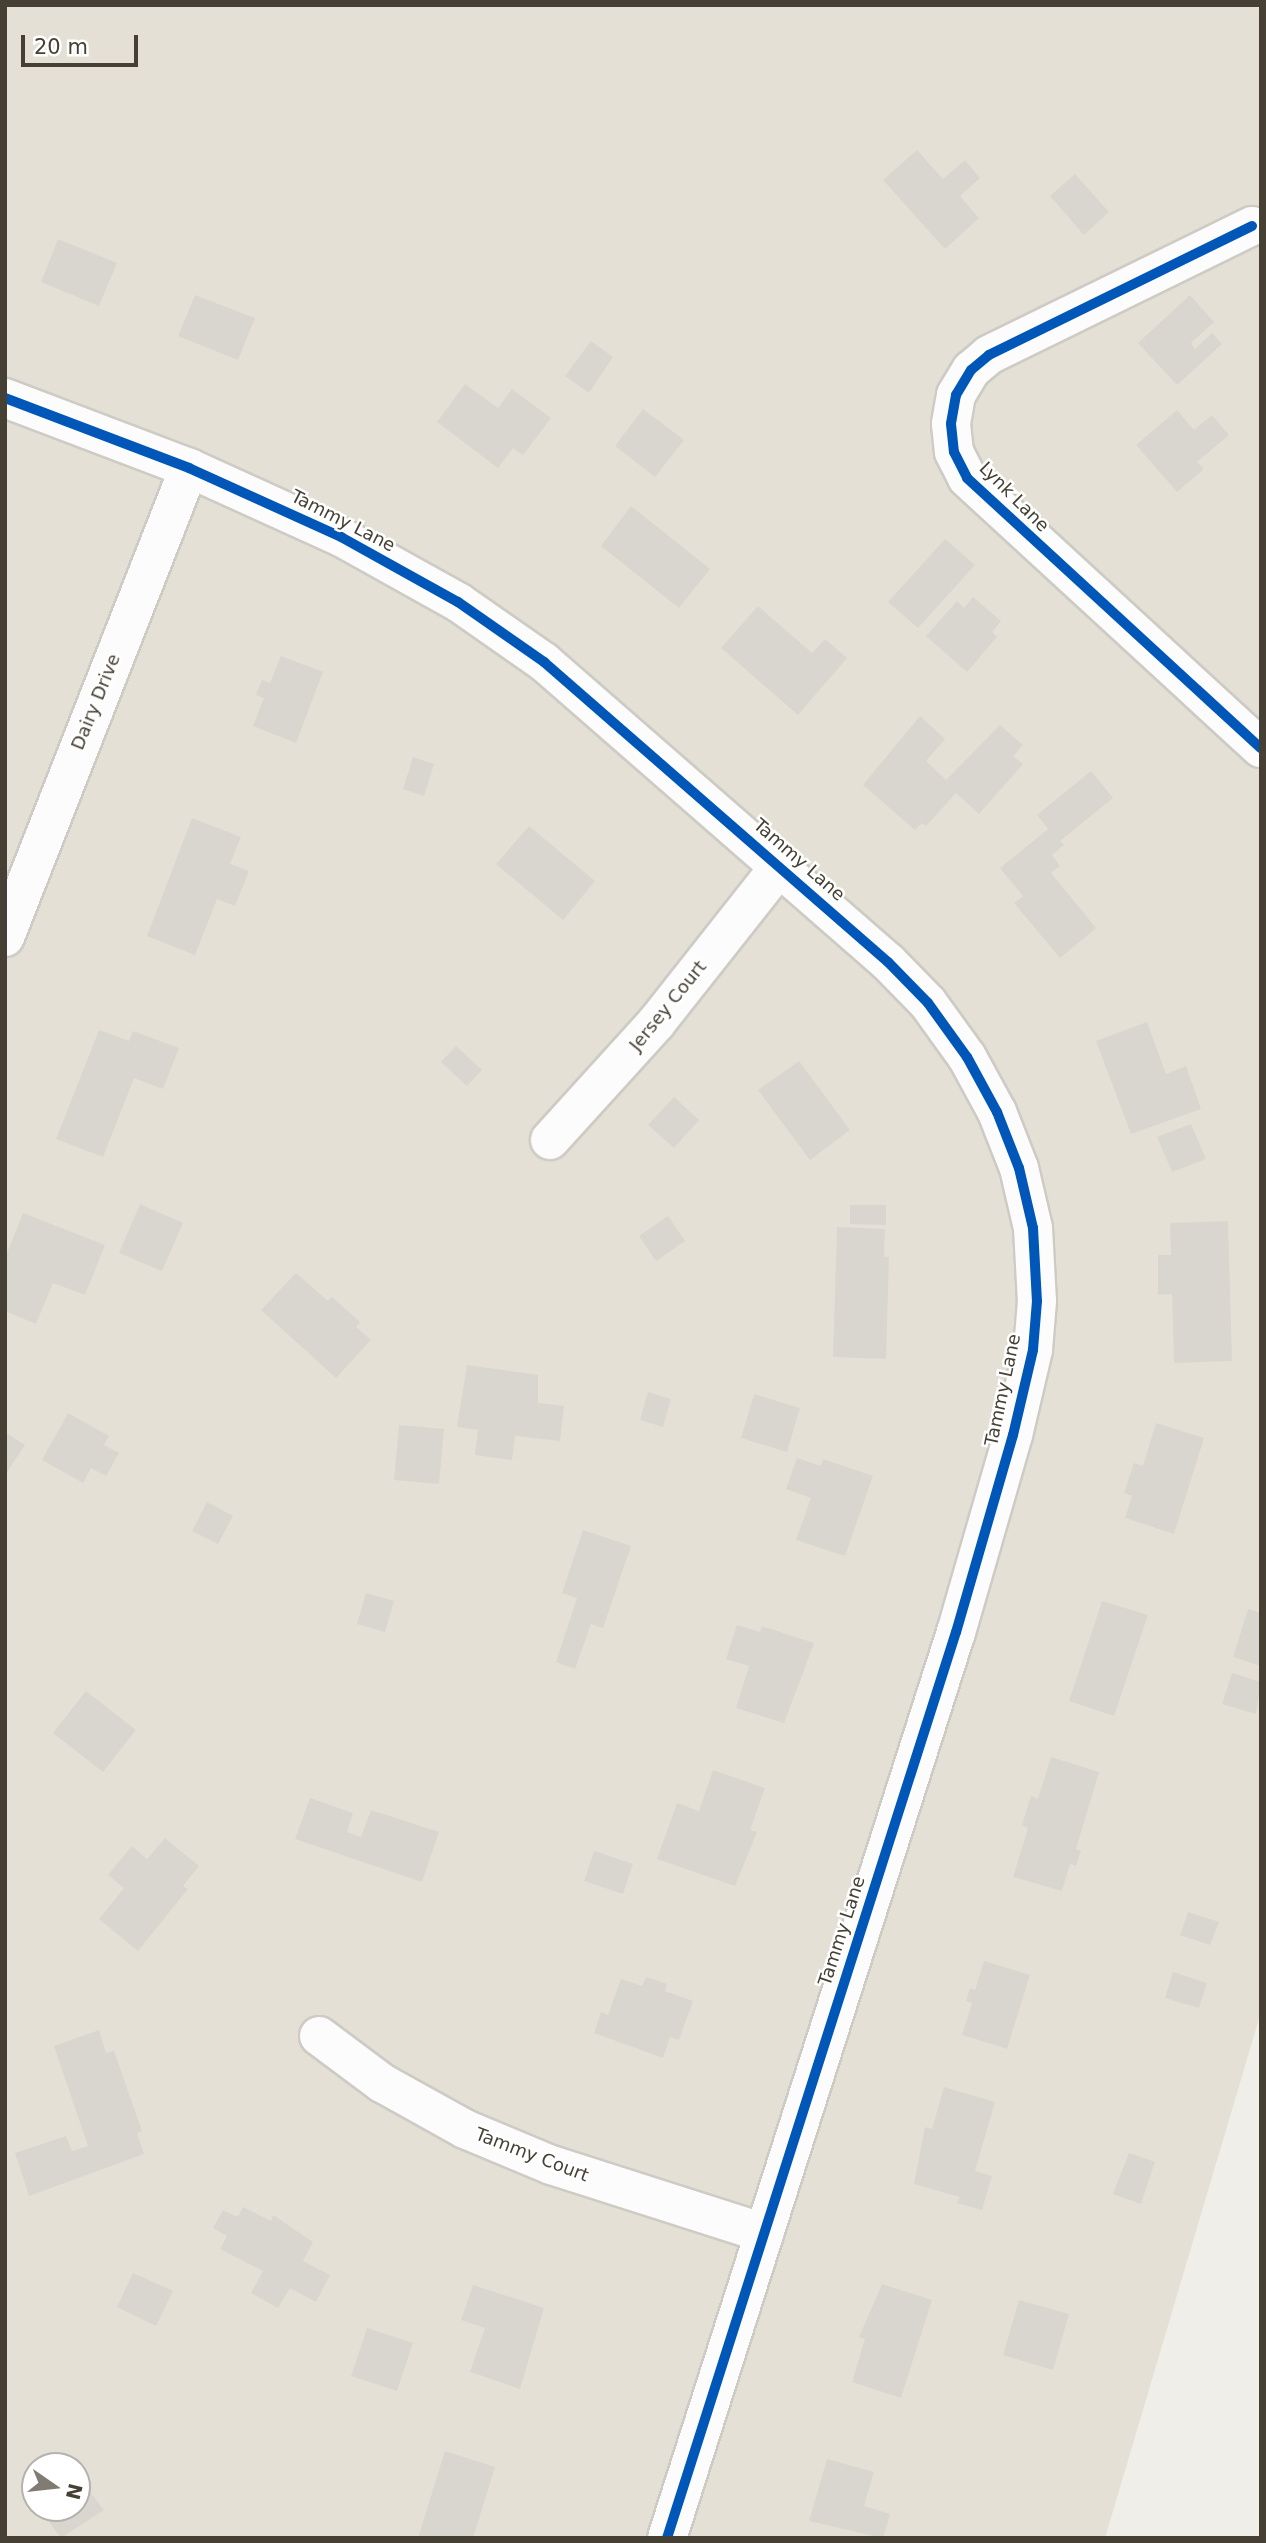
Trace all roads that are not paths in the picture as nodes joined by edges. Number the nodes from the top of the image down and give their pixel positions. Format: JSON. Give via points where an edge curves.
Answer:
{"nodes":[{"id":1,"x":1252,"y":226,"type":"dead end"},
{"id":2,"x":5,"y":398,"type":"edge"},
{"id":3,"x":189,"y":468,"type":"junction"},
{"id":4,"x":1261,"y":748,"type":"edge"},
{"id":5,"x":780,"y":866,"type":"junction"},
{"id":6,"x":5,"y":937,"type":"edge"},
{"id":7,"x":550,"y":1140,"type":"dead end"},
{"id":8,"x":319,"y":2036,"type":"dead end"},
{"id":9,"x":764,"y":2233,"type":"junction"},
{"id":10,"x":667,"y":2538,"type":"edge"}],
"edges":[{"from":1,"to":4,"type":"street","name":"Lynk Lane","via":[[989,355],[971,370],[956,396],[951,424],[954,453],[967,478]]},
{"from":2,"to":3,"type":"street","name":"Tammy Lane"},
{"from":3,"to":5,"type":"street","name":"Tammy Lane","via":[[341,537],[458,602],[544,662]]},
{"from":3,"to":6,"type":"street","name":"Dairy Drive"},
{"from":5,"to":7,"type":"street","name":"Jersey Court","via":[[648,1033]]},
{"from":5,"to":9,"type":"street","name":"Tammy Lane","via":[[896,970],[928,1003],[967,1057],[997,1112],[1019,1168],[1033,1228],[1037,1301],[1033,1350],[1013,1436],[956,1632]]},
{"from":8,"to":9,"type":"street","name":"Tammy Court","via":[[382,2083],[465,2129],[551,2165]]},
{"from":9,"to":10,"type":"street","name":"Tammy Lane"}]}
